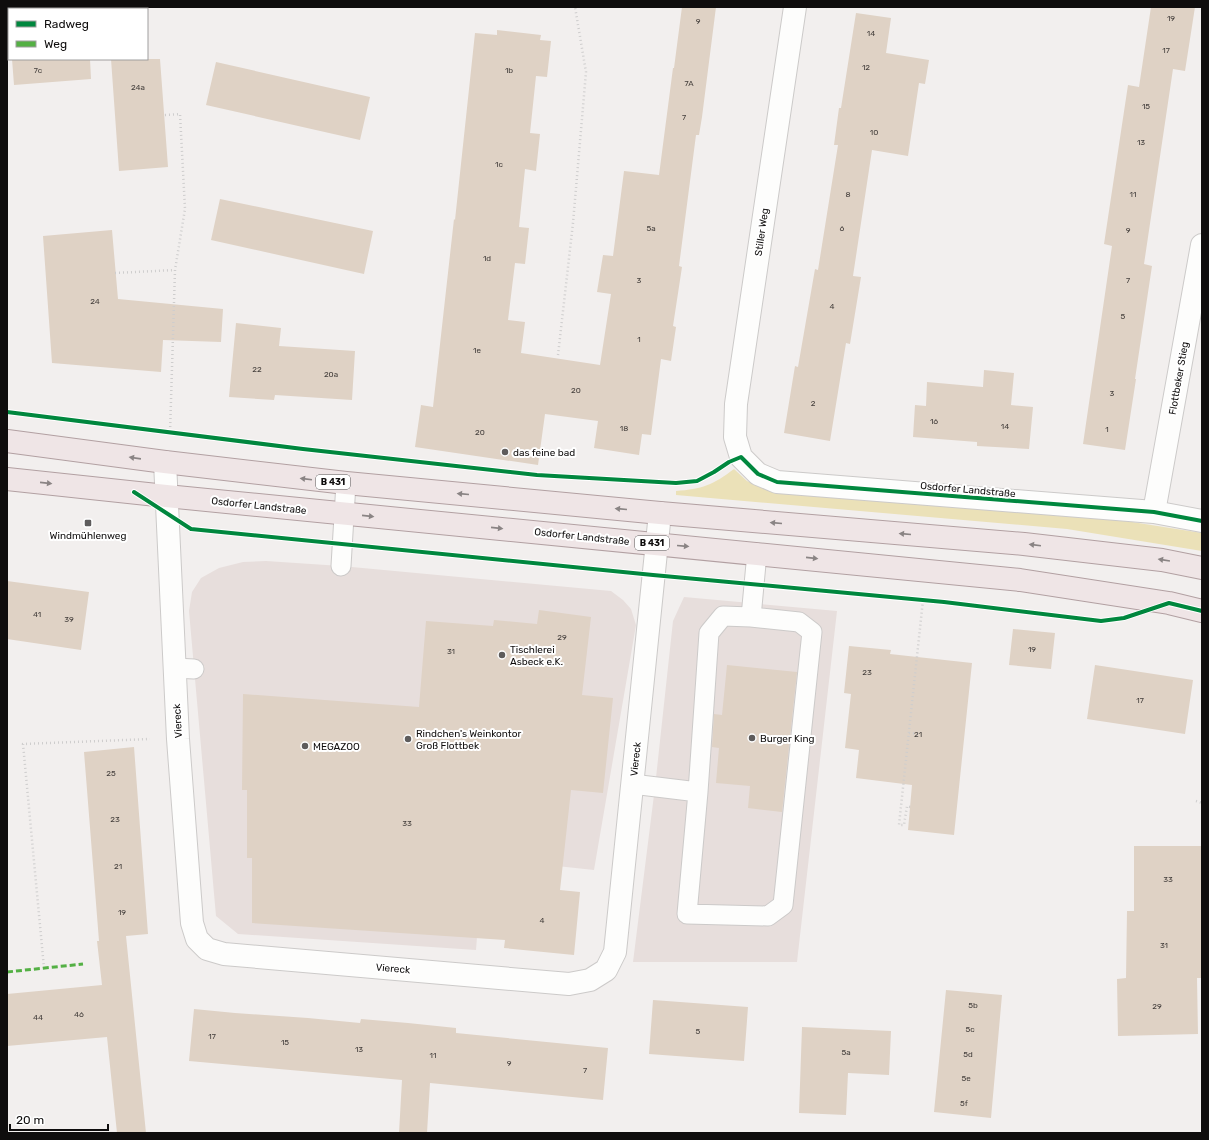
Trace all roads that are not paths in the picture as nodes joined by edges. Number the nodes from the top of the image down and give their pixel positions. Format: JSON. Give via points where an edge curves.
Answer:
{"nodes":[{"id":1,"x":795,"y":7,"type":"edge"},
{"id":2,"x":1202,"y":245,"type":"edge"},
{"id":3,"x":7,"y":441,"type":"edge"},
{"id":4,"x":741,"y":456,"type":"joint"},
{"id":5,"x":165,"y":462,"type":"junction"},
{"id":6,"x":7,"y":479,"type":"edge"},
{"id":7,"x":346,"y":483,"type":"junction"},
{"id":8,"x":166,"y":496,"type":"junction"},
{"id":9,"x":1154,"y":512,"type":"junction"},
{"id":10,"x":345,"y":513,"type":"junction"},
{"id":11,"x":660,"y":513,"type":"junction"},
{"id":12,"x":1202,"y":521,"type":"edge"},
{"id":13,"x":657,"y":543,"type":"junction"},
{"id":14,"x":756,"y":553,"type":"junction"},
{"id":15,"x":341,"y":566,"type":"dead end"},
{"id":16,"x":1202,"y":568,"type":"edge"},
{"id":17,"x":1202,"y":611,"type":"edge"},
{"id":18,"x":751,"y":617,"type":"junction"},
{"id":19,"x":632,"y":784,"type":"junction"},
{"id":20,"x":698,"y":792,"type":"junction"}],
"edges":[{"from":1,"to":4,"type":"street","name":"Stiller Weg","via":[[736,404],[735,437]]},
{"from":2,"to":9,"type":"street","name":"Flottbeker Stieg"},
{"from":5,"to":3,"type":"main road","number":"B 431","one_way":true},
{"from":4,"to":9,"type":"street","name":"Osdorfer Landstraße","via":[[758,474],[777,482]]},
{"from":7,"to":5,"type":"main road","number":"B 431","one_way":true},
{"from":5,"to":8,"type":"street","name":"Viereck"},
{"from":6,"to":8,"type":"main road","name":"Osdorfer Landstraße","number":"B 431","one_way":true},
{"from":7,"to":10,"type":"lane"},
{"from":11,"to":7,"type":"main road","number":"B 431","one_way":true},
{"from":8,"to":10,"type":"main road","name":"Osdorfer Landstraße","number":"B 431"},
{"from":8,"to":19,"type":"street","name":"Viereck","via":[[184,669],[178,739],[192,923],[197,939],[208,949],[224,954],[570,984],[590,980],[606,970],[615,952]]},
{"from":9,"to":12,"type":"street","name":"Osdorfer Landstraße"},
{"from":10,"to":13,"type":"main road","name":"Osdorfer Landstraße","number":"B 431","one_way":true},
{"from":10,"to":15,"type":"lane"},
{"from":11,"to":13,"type":"street","name":"Viereck"},
{"from":16,"to":11,"type":"main road","number":"B 431","one_way":true,"via":[[1162,560],[1024,544]]},
{"from":13,"to":14,"type":"main road","name":"Osdorfer Landstraße","number":"B 431","one_way":true},
{"from":13,"to":19,"type":"street","name":"Viereck"},
{"from":14,"to":17,"type":"main road","name":"Osdorfer Landstraße","number":"B 431","one_way":true,"via":[[1020,580],[1169,603]]},
{"from":14,"to":18,"type":"lane"},
{"from":18,"to":20,"type":"lane","via":[[723,616],[709,633]]},
{"from":18,"to":20,"type":"lane","via":[[799,622],[812,632],[783,905],[768,916],[687,914]]},
{"from":19,"to":20,"type":"lane"}]}
